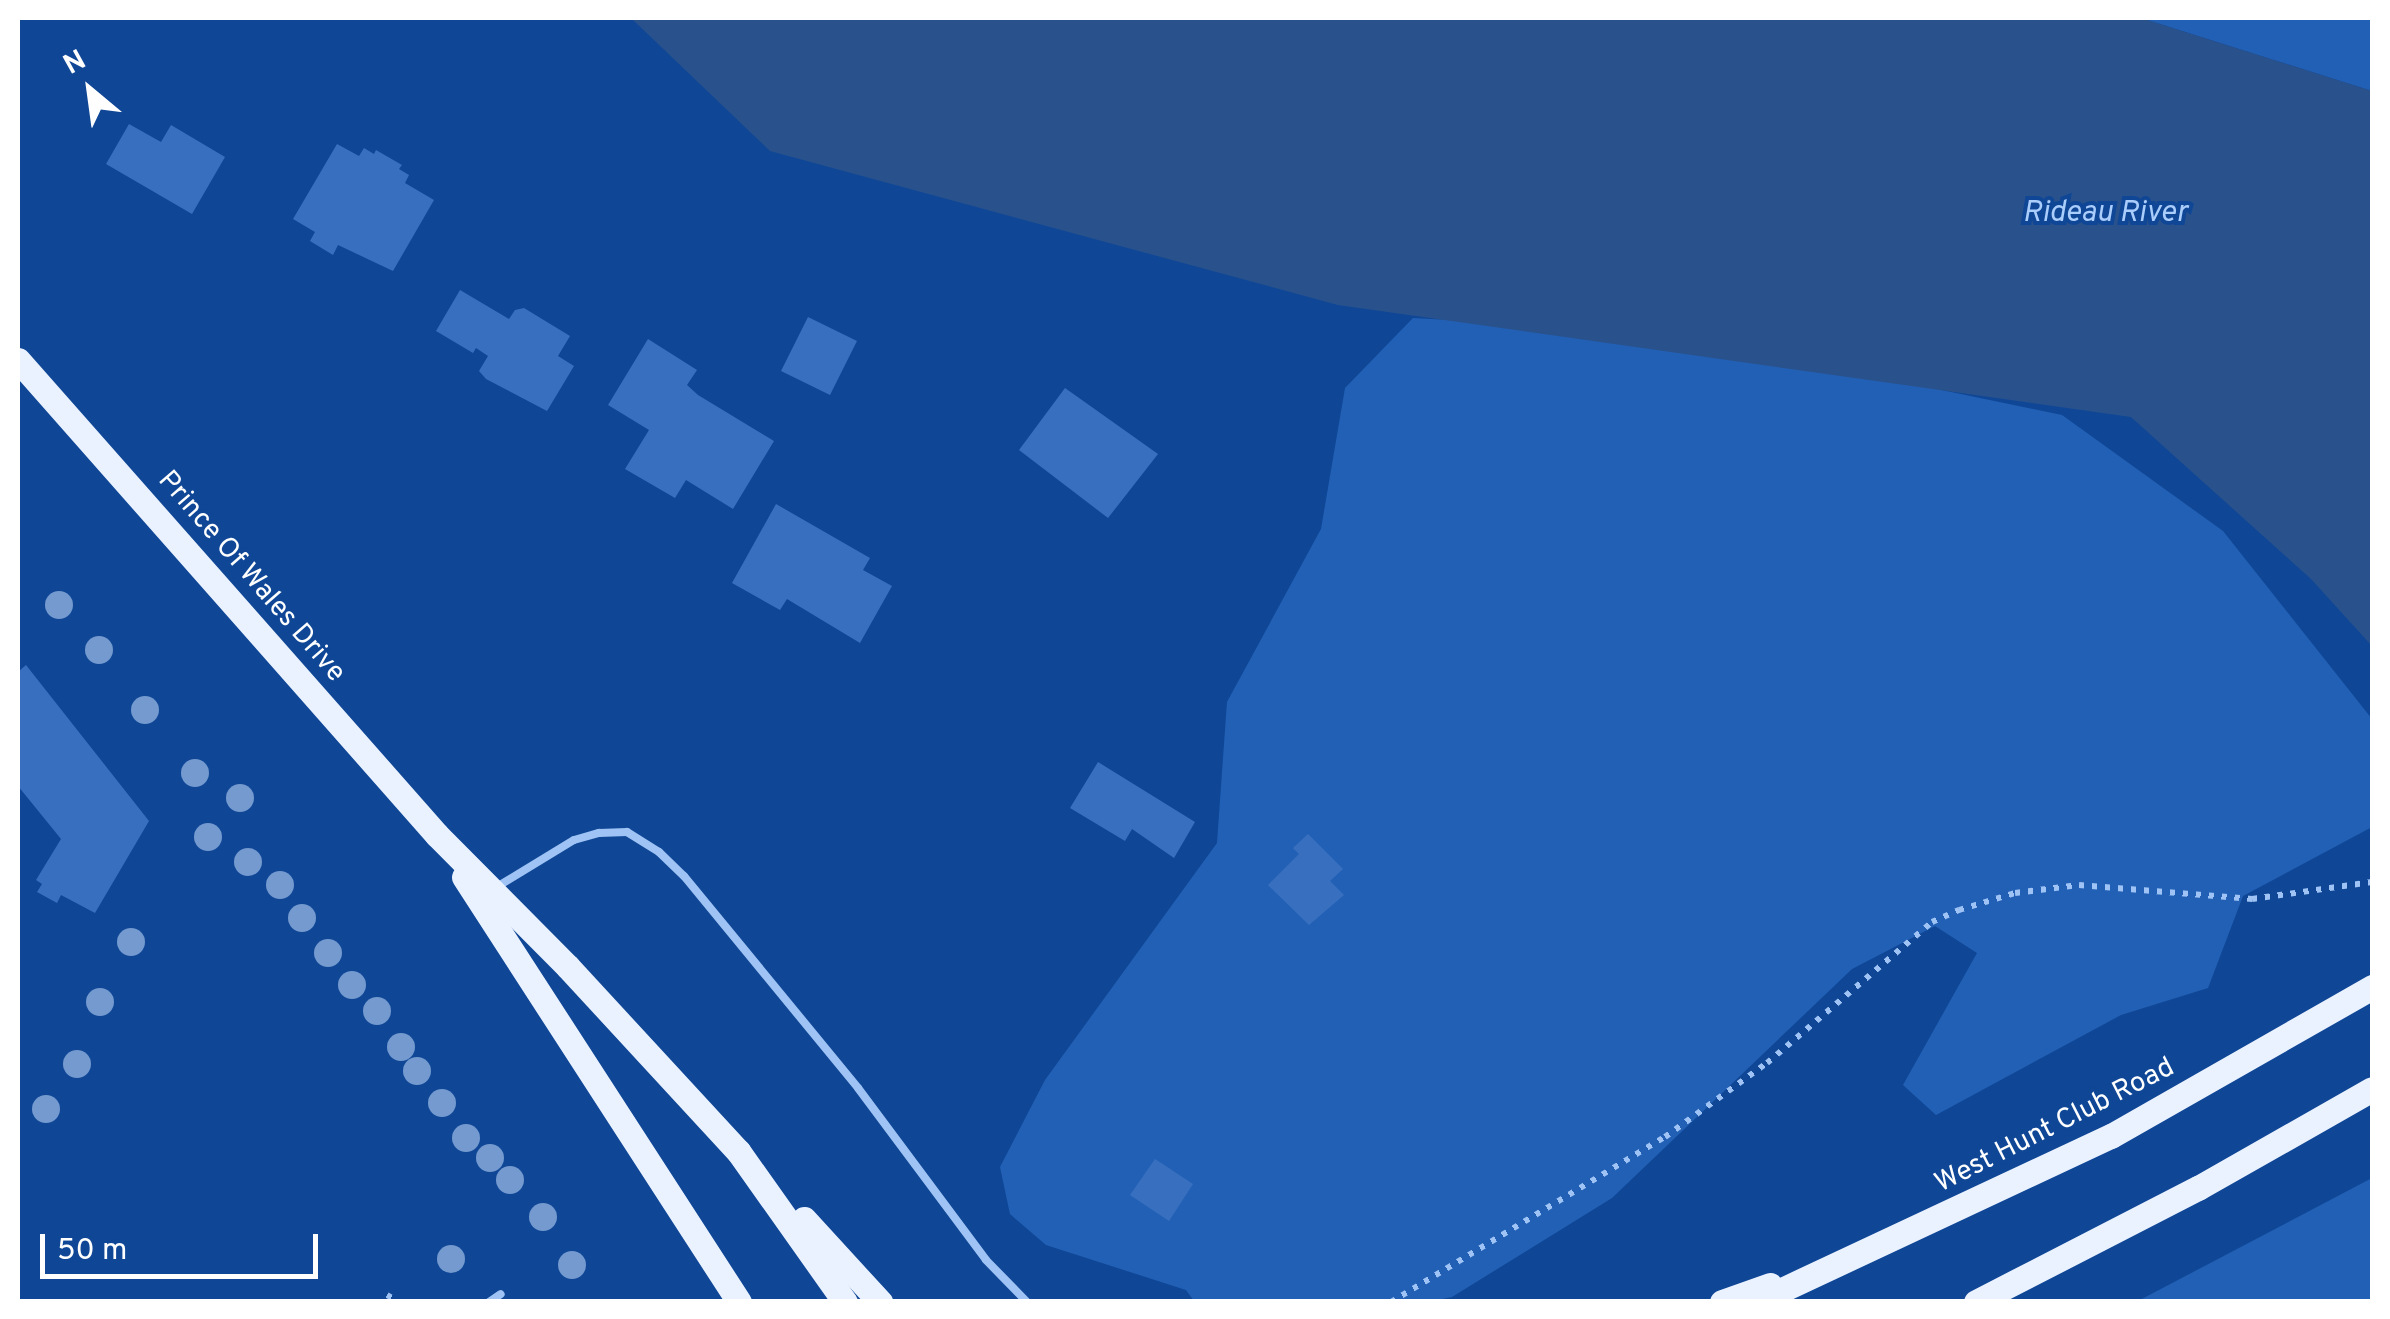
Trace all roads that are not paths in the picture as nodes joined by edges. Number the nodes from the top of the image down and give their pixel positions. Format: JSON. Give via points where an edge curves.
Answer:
{"nodes":[{"id":1,"x":23,"y":374,"type":"edge"},
{"id":2,"x":437,"y":835,"type":"junction"},
{"id":3,"x":492,"y":890,"type":"junction"},
{"id":4,"x":2372,"y":987,"type":"edge"},
{"id":5,"x":2372,"y":1089,"type":"edge"},
{"id":6,"x":738,"y":1151,"type":"junction"},
{"id":7,"x":1884,"y":1246,"type":"junction"},
{"id":8,"x":500,"y":1294,"type":"dead end"},
{"id":9,"x":489,"y":1302,"type":"edge"},
{"id":10,"x":739,"y":1302,"type":"edge"},
{"id":11,"x":844,"y":1302,"type":"edge"},
{"id":12,"x":880,"y":1302,"type":"edge"},
{"id":13,"x":1027,"y":1302,"type":"edge"},
{"id":14,"x":1722,"y":1302,"type":"edge"},
{"id":15,"x":1756,"y":1302,"type":"edge"},
{"id":16,"x":1976,"y":1302,"type":"edge"}],
"edges":[{"from":1,"to":2,"type":"main road","name":"Prince Of Wales Drive"},
{"from":2,"to":3,"type":"main road","name":"Prince Of Wales Drive"},
{"from":2,"to":10,"type":"main road","name":"Prince Of Wales Drive"},
{"from":3,"to":6,"type":"main road","name":"Prince Of Wales Drive"},
{"from":3,"to":13,"type":"lane","via":[[574,840],[598,833],[627,832],[659,852],[858,1088],[986,1260]]},
{"from":4,"to":7,"type":"main road","name":"West Hunt Club Road","via":[[2111,1136]]},
{"from":5,"to":16,"type":"main road"},
{"from":6,"to":11,"type":"main road","name":"Prince Of Wales Drive"},
{"from":6,"to":12,"type":"main road"},
{"from":7,"to":14,"type":"main road"},
{"from":7,"to":15,"type":"main road","name":"West Hunt Club Road"},
{"from":8,"to":9,"type":"lane"}]}
